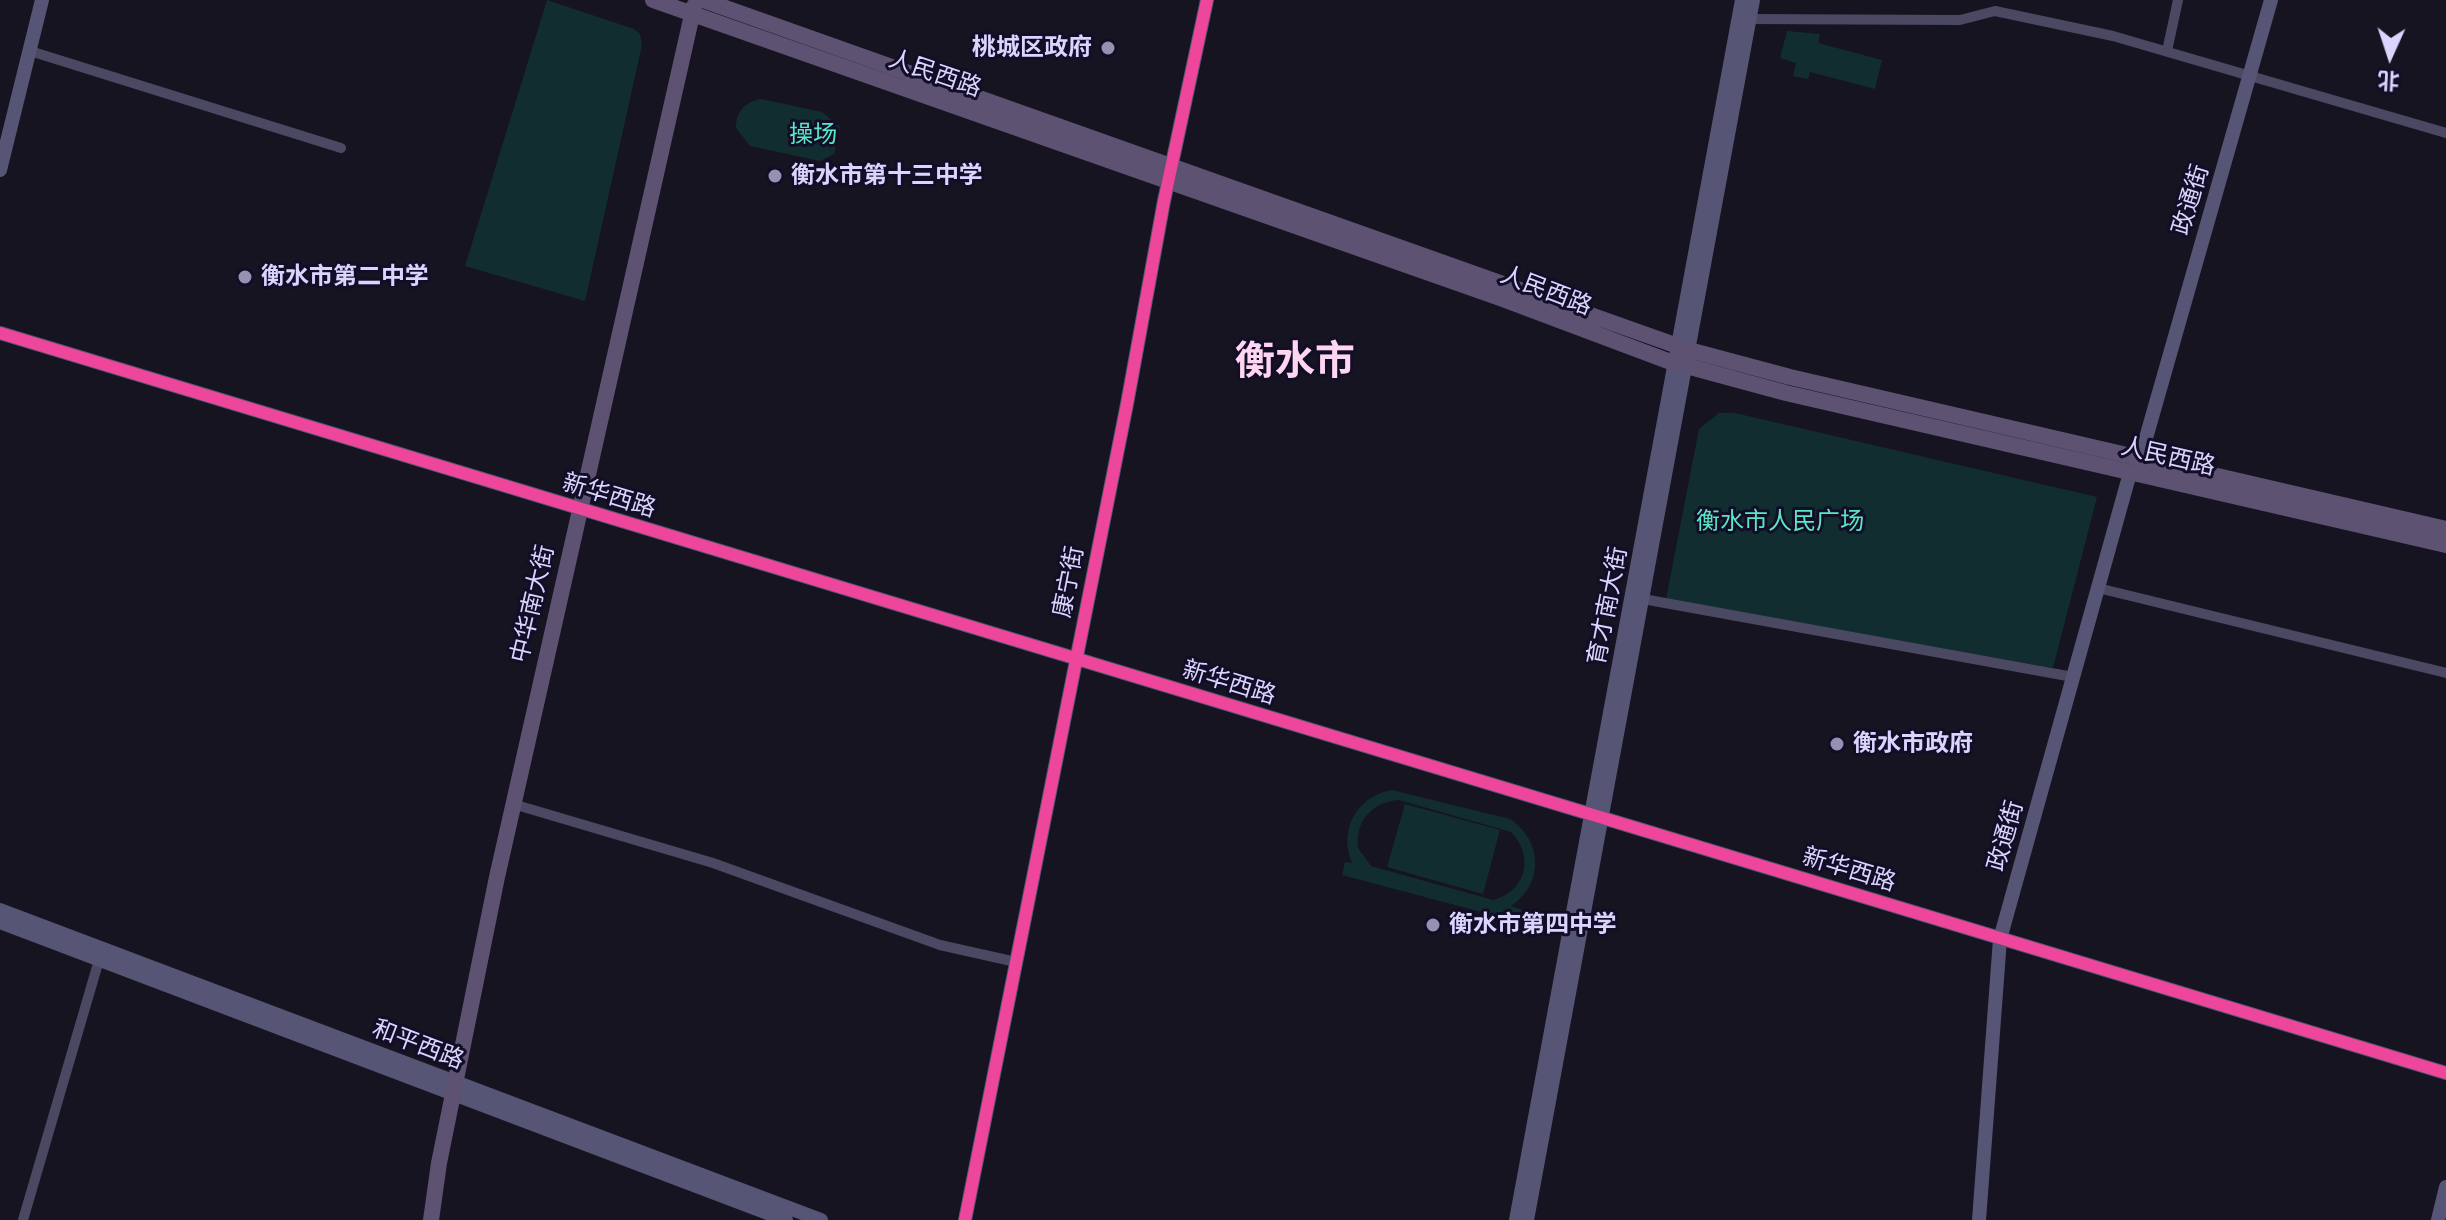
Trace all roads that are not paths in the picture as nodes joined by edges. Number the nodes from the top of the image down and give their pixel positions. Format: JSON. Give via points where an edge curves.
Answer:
{"nodes":[{"id":1,"x":42,"y":0,"type":"edge"},
{"id":2,"x":653,"y":0,"type":"edge"},
{"id":3,"x":703,"y":0,"type":"edge"},
{"id":4,"x":1207,"y":0,"type":"edge"},
{"id":5,"x":1742,"y":0,"type":"edge"},
{"id":6,"x":1753,"y":0,"type":"edge"},
{"id":7,"x":2178,"y":0,"type":"edge"},
{"id":8,"x":2271,"y":0,"type":"edge"},
{"id":9,"x":688,"y":6,"type":"edge"},
{"id":10,"x":1749,"y":19,"type":"junction"},
{"id":11,"x":30,"y":51,"type":"junction"},
{"id":12,"x":2167,"y":51,"type":"junction"},
{"id":13,"x":2250,"y":76,"type":"junction"},
{"id":14,"x":2446,"y":133,"type":"edge"},
{"id":15,"x":341,"y":148,"type":"dead end"},
{"id":16,"x":0,"y":170,"type":"edge"},
{"id":17,"x":1170,"y":173,"type":"junction"},
{"id":18,"x":0,"y":333,"type":"edge"},
{"id":19,"x":1682,"y":357,"type":"junction"},
{"id":20,"x":2140,"y":459,"type":"junction"},
{"id":21,"x":2130,"y":473,"type":"junction"},
{"id":22,"x":574,"y":508,"type":"junction"},
{"id":23,"x":2446,"y":529,"type":"edge"},
{"id":24,"x":2446,"y":545,"type":"edge"},
{"id":25,"x":2098,"y":588,"type":"junction"},
{"id":26,"x":1643,"y":599,"type":"junction"},
{"id":27,"x":1076,"y":660,"type":"junction"},
{"id":28,"x":2446,"y":673,"type":"edge"},
{"id":29,"x":2073,"y":677,"type":"junction"},
{"id":30,"x":513,"y":804,"type":"junction"},
{"id":31,"x":1597,"y":817,"type":"junction"},
{"id":32,"x":0,"y":910,"type":"edge"},
{"id":33,"x":0,"y":922,"type":"edge"},
{"id":34,"x":2000,"y":938,"type":"junction"},
{"id":35,"x":99,"y":960,"type":"junction"},
{"id":36,"x":1016,"y":962,"type":"junction"},
{"id":37,"x":2446,"y":1073,"type":"edge"},
{"id":38,"x":449,"y":1086,"type":"junction"},
{"id":39,"x":2446,"y":1187,"type":"edge"},
{"id":40,"x":23,"y":1220,"type":"edge"},
{"id":41,"x":420,"y":1220,"type":"edge"},
{"id":42,"x":431,"y":1220,"type":"edge"},
{"id":43,"x":786,"y":1220,"type":"edge"},
{"id":44,"x":821,"y":1220,"type":"edge"},
{"id":45,"x":965,"y":1220,"type":"edge"},
{"id":46,"x":1516,"y":1220,"type":"edge"},
{"id":47,"x":1527,"y":1220,"type":"edge"},
{"id":48,"x":1979,"y":1220,"type":"edge"},
{"id":49,"x":2438,"y":1220,"type":"edge"}],
"edges":[{"from":1,"to":11,"type":"street"},
{"from":2,"to":9,"type":"main road","name":"人民西路"},
{"from":3,"to":17,"type":"main road","name":"人民西路"},
{"from":4,"to":17,"type":"street","name":"康宁街"},
{"from":5,"to":19,"type":"street","name":"育才南大街"},
{"from":6,"to":10,"type":"street","name":"育才南大街"},
{"from":7,"to":12,"type":"street"},
{"from":8,"to":13,"type":"street","name":"政通街"},
{"from":9,"to":17,"type":"main road","name":"人民西路"},
{"from":9,"to":22,"type":"main road","name":"中华南大街"},
{"from":10,"to":12,"type":"street","via":[[1960,20],[1995,11]]},
{"from":10,"to":19,"type":"street","name":"育才南大街"},
{"from":11,"to":15,"type":"street"},
{"from":11,"to":16,"type":"street"},
{"from":12,"to":13,"type":"street"},
{"from":13,"to":14,"type":"street"},
{"from":13,"to":20,"type":"street","name":"政通街"},
{"from":17,"to":19,"type":"main road","name":"人民西路"},
{"from":17,"to":27,"type":"street","name":"康宁街"},
{"from":18,"to":22,"type":"street","name":"新华西路"},
{"from":19,"to":20,"type":"main road","name":"人民西路"},
{"from":19,"to":21,"type":"main road","name":"人民西路","via":[[1786,393]]},
{"from":19,"to":26,"type":"street","name":"育才南大街"},
{"from":19,"to":31,"type":"street","name":"育才南大街"},
{"from":20,"to":23,"type":"main road","name":"人民西路"},
{"from":21,"to":24,"type":"main road","name":"人民西路"},
{"from":21,"to":25,"type":"street","name":"政通街"},
{"from":22,"to":27,"type":"street","name":"新华西路"},
{"from":22,"to":30,"type":"main road","name":"中华南大街"},
{"from":22,"to":38,"type":"main road","name":"中华南大街"},
{"from":25,"to":28,"type":"street"},
{"from":25,"to":29,"type":"street","name":"政通街"},
{"from":26,"to":29,"type":"street"},
{"from":26,"to":31,"type":"street","name":"育才南大街"},
{"from":27,"to":31,"type":"street","name":"新华西路"},
{"from":27,"to":36,"type":"street","name":"康宁街"},
{"from":29,"to":34,"type":"street","name":"政通街"},
{"from":30,"to":36,"type":"street","via":[[713,863],[940,945]]},
{"from":30,"to":38,"type":"main road","name":"中华南大街"},
{"from":31,"to":34,"type":"street","name":"新华西路"},
{"from":31,"to":46,"type":"street","name":"育才南大街"},
{"from":31,"to":47,"type":"street","name":"育才南大街"},
{"from":32,"to":38,"type":"street","name":"和平西路"},
{"from":33,"to":35,"type":"street","name":"和平西路"},
{"from":34,"to":37,"type":"street","name":"新华西路"},
{"from":34,"to":48,"type":"street","name":"政通街"},
{"from":35,"to":38,"type":"street","name":"和平西路"},
{"from":35,"to":40,"type":"street"},
{"from":36,"to":45,"type":"street","name":"康宁街"},
{"from":38,"to":41,"type":"main road","name":"中华南大街"},
{"from":38,"to":42,"type":"main road","name":"中华南大街"},
{"from":38,"to":43,"type":"street","name":"和平西路"},
{"from":38,"to":44,"type":"street","name":"和平西路"},
{"from":39,"to":49,"type":"street"}]}
